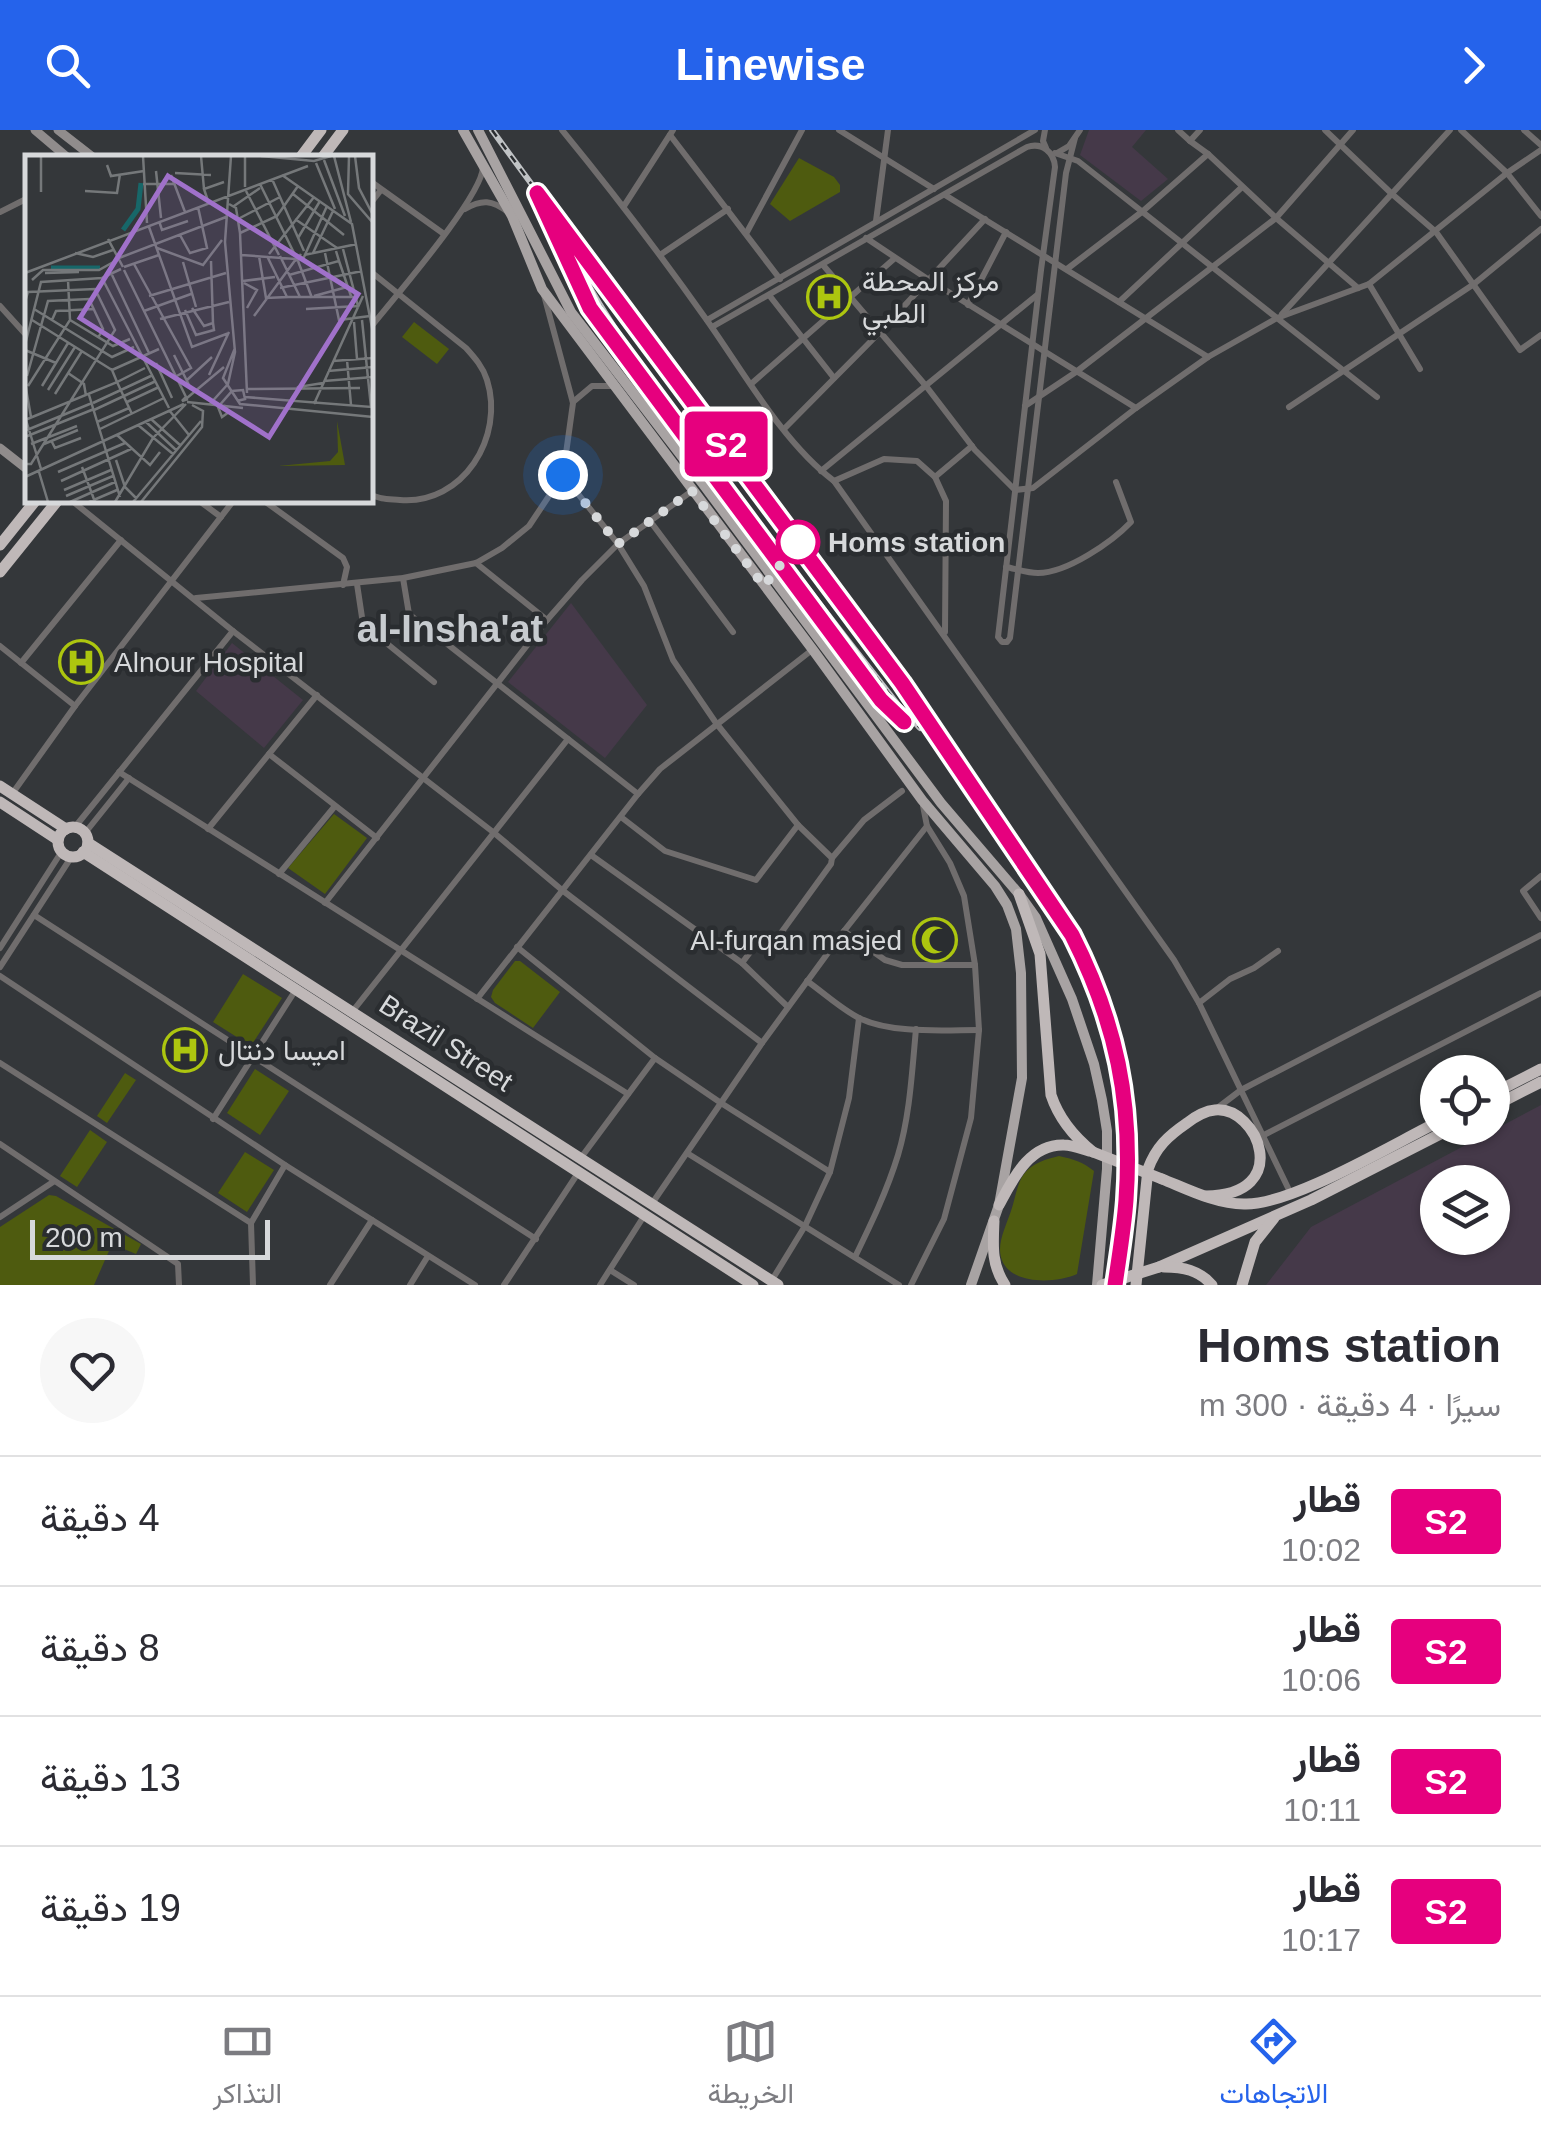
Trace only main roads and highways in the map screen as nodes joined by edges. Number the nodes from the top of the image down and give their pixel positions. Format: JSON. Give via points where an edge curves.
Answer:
{"nodes":[{"id":1,"x":35,"y":130,"type":"edge"},
{"id":2,"x":58,"y":130,"type":"edge"},
{"id":3,"x":344,"y":130,"type":"edge"},
{"id":4,"x":463,"y":130,"type":"edge"},
{"id":5,"x":478,"y":130,"type":"edge"},
{"id":6,"x":319,"y":131,"type":"edge"},
{"id":7,"x":64,"y":155,"type":"edge"},
{"id":8,"x":90,"y":155,"type":"edge"},
{"id":9,"x":302,"y":155,"type":"edge"},
{"id":10,"x":329,"y":155,"type":"edge"},
{"id":11,"x":0,"y":448,"type":"edge"},
{"id":12,"x":25,"y":468,"type":"edge"},
{"id":13,"x":34,"y":502,"type":"edge"},
{"id":14,"x":56,"y":502,"type":"edge"},
{"id":15,"x":0,"y":545,"type":"edge"},
{"id":16,"x":0,"y":572,"type":"edge"},
{"id":17,"x":0,"y":786,"type":"edge"},
{"id":18,"x":5,"y":805,"type":"edge"},
{"id":19,"x":74,"y":841,"type":"junction"},
{"id":20,"x":1019,"y":894,"type":"junction"},
{"id":21,"x":1541,"y":1069,"type":"edge"},
{"id":22,"x":1541,"y":1082,"type":"edge"},
{"id":23,"x":1510,"y":1085,"type":"edge"},
{"id":24,"x":1510,"y":1098,"type":"edge"},
{"id":25,"x":1420,"y":1131,"type":"edge"},
{"id":26,"x":1420,"y":1144,"type":"edge"},
{"id":27,"x":1093,"y":1152,"type":"junction"},
{"id":28,"x":1206,"y":1196,"type":"junction"},
{"id":29,"x":999,"y":1205,"type":"junction"},
{"id":30,"x":647,"y":1210,"type":"junction"},
{"id":31,"x":1276,"y":1215,"type":"junction"},
{"id":32,"x":994,"y":1220,"type":"junction"},
{"id":33,"x":1160,"y":1267,"type":"junction"},
{"id":34,"x":775,"y":1283,"type":"edge"},
{"id":35,"x":753,"y":1285,"type":"edge"},
{"id":36,"x":971,"y":1285,"type":"edge"},
{"id":37,"x":1005,"y":1285,"type":"edge"},
{"id":38,"x":1100,"y":1285,"type":"edge"},
{"id":39,"x":1136,"y":1285,"type":"edge"},
{"id":40,"x":1212,"y":1285,"type":"edge"},
{"id":41,"x":1242,"y":1285,"type":"edge"}],
"edges":[{"from":1,"to":7,"type":"main road"},
{"from":2,"to":8,"type":"main road"},
{"from":3,"to":10,"type":"highway"},
{"from":4,"to":29,"type":"main road","via":[[512,216],[542,289],[1007,905],[1021,973],[1022,1078]]},
{"from":5,"to":20,"type":"main road","via":[[571,312],[941,803]]},
{"from":6,"to":9,"type":"highway"},
{"from":11,"to":12,"type":"main road"},
{"from":13,"to":15,"type":"highway"},
{"from":14,"to":16,"type":"highway"},
{"from":17,"to":18,"type":"highway","name":"Brazil Street"},
{"from":18,"to":19,"type":"highway","name":"Brazil Street"},
{"from":19,"to":30,"type":"highway","name":"Brazil Street","via":[[578,1173]]},
{"from":19,"to":30,"type":"highway","name":"Brazil Street","via":[[352,1012],[580,1159]]},
{"from":20,"to":27,"type":"highway","via":[[1040,954],[1051,1095],[1057,1114]]},
{"from":20,"to":38,"type":"main road","via":[[1072,999],[1102,1100],[1108,1169]]},
{"from":21,"to":23,"type":"highway"},
{"from":22,"to":24,"type":"highway"},
{"from":25,"to":28,"type":"highway","via":[[1274,1200],[1238,1204]]},
{"from":26,"to":31,"type":"highway"},
{"from":27,"to":28,"type":"highway","bridge":true},
{"from":27,"to":29,"type":"highway","via":[[1064,1144],[1034,1154]]},
{"from":28,"to":39,"type":"highway","via":[[1238,1191],[1261,1162],[1259,1138],[1228,1111],[1200,1114],[1154,1154]]},
{"from":29,"to":32,"type":"main road"},
{"from":30,"to":34,"type":"highway","name":"Brazil Street"},
{"from":30,"to":35,"type":"highway","name":"Brazil Street"},
{"from":31,"to":33,"type":"highway"},
{"from":31,"to":41,"type":"highway","via":[[1256,1242]]},
{"from":32,"to":36,"type":"main road"},
{"from":32,"to":37,"type":"highway","via":[[992,1257]]},
{"from":33,"to":38,"type":"highway","bridge":true},
{"from":33,"to":40,"type":"highway","via":[[1195,1272]]}]}
